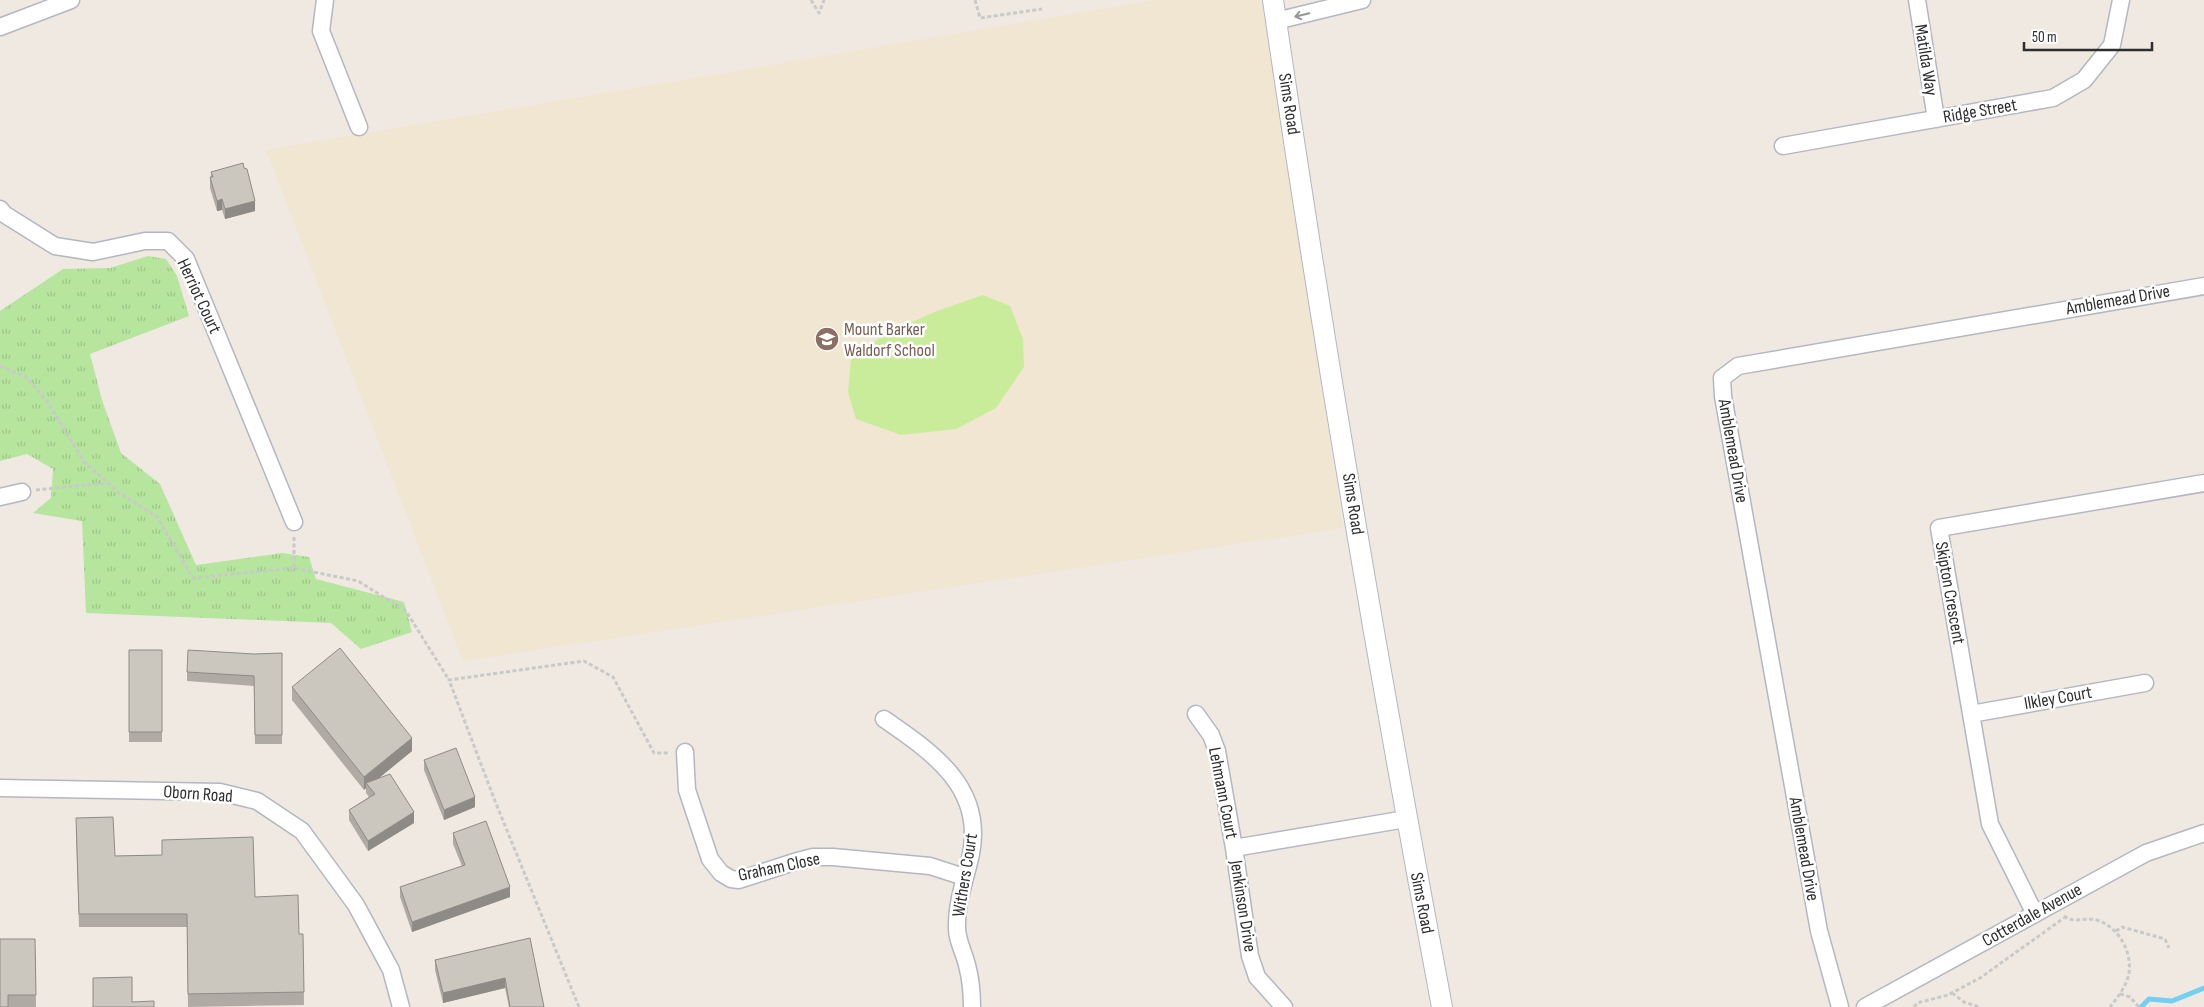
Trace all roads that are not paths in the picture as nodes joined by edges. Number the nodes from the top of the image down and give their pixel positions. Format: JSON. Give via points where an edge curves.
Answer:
{"nodes":[{"id":1,"x":71,"y":0,"type":"edge"},
{"id":2,"x":325,"y":0,"type":"edge"},
{"id":3,"x":1273,"y":0,"type":"edge"},
{"id":4,"x":1362,"y":0,"type":"edge"},
{"id":5,"x":1917,"y":0,"type":"edge"},
{"id":6,"x":2121,"y":0,"type":"edge"},
{"id":7,"x":1276,"y":21,"type":"junction"},
{"id":8,"x":0,"y":27,"type":"edge"},
{"id":9,"x":1936,"y":119,"type":"junction"},
{"id":10,"x":358,"y":128,"type":"dead end"},
{"id":11,"x":1783,"y":146,"type":"dead end"},
{"id":12,"x":0,"y":209,"type":"edge"},
{"id":13,"x":2204,"y":286,"type":"edge"},
{"id":14,"x":2204,"y":483,"type":"edge"},
{"id":15,"x":22,"y":492,"type":"road end"},
{"id":16,"x":0,"y":497,"type":"edge"},
{"id":17,"x":294,"y":522,"type":"road end"},
{"id":18,"x":2145,"y":683,"type":"dead end"},
{"id":19,"x":1196,"y":714,"type":"dead end"},
{"id":20,"x":1971,"y":714,"type":"junction"},
{"id":21,"x":884,"y":719,"type":"dead end"},
{"id":22,"x":685,"y":752,"type":"road end"},
{"id":23,"x":0,"y":788,"type":"edge"},
{"id":24,"x":1406,"y":819,"type":"junction"},
{"id":25,"x":2204,"y":833,"type":"edge"},
{"id":26,"x":1234,"y":848,"type":"junction"},
{"id":27,"x":964,"y":877,"type":"junction"},
{"id":28,"x":2035,"y":914,"type":"junction"},
{"id":29,"x":401,"y":1007,"type":"edge"},
{"id":30,"x":972,"y":1007,"type":"edge"},
{"id":31,"x":1284,"y":1007,"type":"edge"},
{"id":32,"x":1442,"y":1007,"type":"edge"},
{"id":33,"x":1840,"y":1007,"type":"edge"},
{"id":34,"x":1865,"y":1007,"type":"edge"}],
"edges":[{"from":1,"to":8,"type":"street"},
{"from":2,"to":10,"type":"street","via":[[321,31]]},
{"from":3,"to":7,"type":"street","name":"Sims Road"},
{"from":4,"to":7,"type":"street","one_way":true},
{"from":5,"to":9,"type":"street","name":"Matilda Way"},
{"from":6,"to":9,"type":"street","name":"Ridge Street","via":[[2112,45],[2084,80],[2053,98]]},
{"from":7,"to":24,"type":"street","name":"Sims Road"},
{"from":9,"to":11,"type":"street","name":"Ridge Street"},
{"from":12,"to":17,"type":"street","name":"Herriot Court","via":[[55,246],[93,252],[145,241],[168,241],[186,259]]},
{"from":13,"to":33,"type":"street","name":"Amblemead Drive","via":[[1738,366],[1722,378],[1819,931]]},
{"from":14,"to":20,"type":"street","name":"Skipton Crescent","via":[[1938,528]]},
{"from":15,"to":16,"type":"street"},
{"from":18,"to":20,"type":"street","name":"Ilkley Court"},
{"from":19,"to":26,"type":"street","name":"Lehmann Court","via":[[1218,751]]},
{"from":20,"to":28,"type":"street","name":"Skipton Crescent","via":[[1990,824]]},
{"from":21,"to":27,"type":"street","name":"Withers Court","via":[[921,745],[950,772],[964,791],[974,829]]},
{"from":22,"to":27,"type":"street","name":"Graham Close","via":[[687,790],[710,859],[721,873],[731,879],[747,878],[813,857],[930,866]]},
{"from":23,"to":29,"type":"street","name":"Oborn Road","via":[[220,792],[257,801],[302,831],[356,905],[391,970]]},
{"from":24,"to":26,"type":"street","name":"Jenkinson Drive"},
{"from":24,"to":32,"type":"street","name":"Sims Road"},
{"from":25,"to":28,"type":"street","name":"Cotterdale Avenue","via":[[2146,853]]},
{"from":26,"to":31,"type":"street","name":"Jenkinson Drive","via":[[1252,963],[1257,977]]},
{"from":27,"to":30,"type":"street","name":"Withers Court","via":[[956,927],[972,985]]},
{"from":28,"to":34,"type":"street","name":"Cotterdale Avenue"}]}
